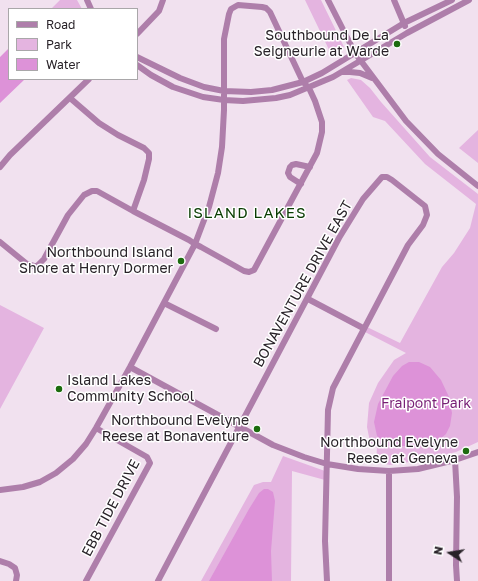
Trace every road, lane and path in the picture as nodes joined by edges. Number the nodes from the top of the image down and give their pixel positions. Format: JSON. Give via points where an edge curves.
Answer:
{"nodes":[{"id":1,"x":163,"y":0,"type":"edge"},
{"id":2,"x":328,"y":0,"type":"edge"},
{"id":3,"x":394,"y":0,"type":"edge"},
{"id":4,"x":452,"y":0,"type":"edge"},
{"id":5,"x":469,"y":0,"type":"edge"},
{"id":6,"x":404,"y":23,"type":"junction"},
{"id":7,"x":138,"y":33,"type":"edge"},
{"id":8,"x":408,"y":33,"type":"junction"},
{"id":9,"x":355,"y":53,"type":"junction"},
{"id":10,"x":138,"y":57,"type":"edge"},
{"id":11,"x":361,"y":61,"type":"junction"},
{"id":12,"x":138,"y":66,"type":"edge"},
{"id":13,"x":341,"y":72,"type":"junction"},
{"id":14,"x":374,"y":79,"type":"junction"},
{"id":15,"x":88,"y":80,"type":"edge"},
{"id":16,"x":303,"y":82,"type":"junction"},
{"id":17,"x":309,"y":88,"type":"junction"},
{"id":18,"x":224,"y":91,"type":"junction"},
{"id":19,"x":70,"y":98,"type":"junction"},
{"id":20,"x":224,"y":100,"type":"junction"},
{"id":21,"x":0,"y":167,"type":"edge"},
{"id":22,"x":310,"y":167,"type":"junction"},
{"id":23,"x":300,"y":184,"type":"junction"},
{"id":24,"x":478,"y":186,"type":"edge"},
{"id":25,"x":133,"y":210,"type":"junction"},
{"id":26,"x":0,"y":242,"type":"edge"},
{"id":27,"x":195,"y":244,"type":"junction"},
{"id":28,"x":308,"y":299,"type":"junction"},
{"id":29,"x":164,"y":303,"type":"junction"},
{"id":30,"x":363,"y":328,"type":"junction"},
{"id":31,"x":216,"y":329,"type":"dead end"},
{"id":32,"x":130,"y":367,"type":"junction"},
{"id":33,"x":239,"y":427,"type":"junction"},
{"id":34,"x":96,"y":428,"type":"junction"},
{"id":35,"x":478,"y":452,"type":"edge"},
{"id":36,"x":455,"y":460,"type":"junction"},
{"id":37,"x":327,"y":464,"type":"junction"},
{"id":38,"x":389,"y":472,"type":"junction"},
{"id":39,"x":0,"y":490,"type":"edge"},
{"id":40,"x":0,"y":562,"type":"edge"},
{"id":41,"x":16,"y":581,"type":"edge"},
{"id":42,"x":86,"y":581,"type":"edge"},
{"id":43,"x":158,"y":581,"type":"edge"},
{"id":44,"x":328,"y":581,"type":"edge"},
{"id":45,"x":389,"y":581,"type":"edge"},
{"id":46,"x":457,"y":581,"type":"edge"}],
"edges":[{"from":1,"to":7,"type":"street","via":[[159,11]]},
{"from":2,"to":9,"type":"street"},
{"from":3,"to":6,"type":"street"},
{"from":4,"to":6,"type":"street"},
{"from":5,"to":8,"type":"street"},
{"from":6,"to":8,"type":"street"},
{"from":6,"to":9,"type":"street"},
{"from":8,"to":11,"type":"street"},
{"from":9,"to":11,"type":"street"},
{"from":9,"to":16,"type":"street"},
{"from":10,"to":18,"type":"street","via":[[180,78]]},
{"from":11,"to":13,"type":"street"},
{"from":11,"to":14,"type":"street"},
{"from":12,"to":20,"type":"street","via":[[174,87]]},
{"from":13,"to":14,"type":"street","via":[[360,73]]},
{"from":13,"to":17,"type":"street"},
{"from":14,"to":24,"type":"street","via":[[406,121],[438,154]]},
{"from":15,"to":19,"type":"street"},
{"from":16,"to":17,"type":"street"},
{"from":16,"to":18,"type":"street","via":[[272,90]]},
{"from":16,"to":18,"type":"street","via":[[270,12],[262,6],[238,5],[228,14],[224,39]]},
{"from":17,"to":20,"type":"street","via":[[290,95],[257,101]]},
{"from":17,"to":22,"type":"street","via":[[322,127],[319,147]]},
{"from":18,"to":20,"type":"street"},
{"from":19,"to":21,"type":"street"},
{"from":19,"to":25,"type":"street","via":[[100,123],[149,153],[144,180]]},
{"from":20,"to":27,"type":"street","via":[[218,173]]},
{"from":22,"to":23,"type":"street"},
{"from":22,"to":23,"type":"street","via":[[296,164],[290,168],[290,177]]},
{"from":23,"to":27,"type":"street","via":[[254,270],[244,271]]},
{"from":25,"to":26,"type":"street","via":[[97,191],[87,192],[68,215],[44,259],[37,266],[27,264]]},
{"from":25,"to":27,"type":"street"},
{"from":27,"to":29,"type":"street"},
{"from":28,"to":30,"type":"street"},
{"from":28,"to":30,"type":"street","name":"BONAVENTURE DRIVE EAST","via":[[339,238],[363,199],[382,177],[392,180],[425,206],[427,215]]},
{"from":28,"to":33,"type":"street","name":"BONAVENTURE DRIVE EAST"},
{"from":29,"to":31,"type":"street"},
{"from":29,"to":32,"type":"street"},
{"from":30,"to":37,"type":"street","name":"BONAVENTURE DRIVE EAST","via":[[333,388],[328,410]]},
{"from":32,"to":33,"type":"street"},
{"from":32,"to":34,"type":"street"},
{"from":33,"to":37,"type":"street","via":[[273,445]]},
{"from":33,"to":43,"type":"street","name":"BONAVENTURE DRIVE EAST"},
{"from":34,"to":39,"type":"street","via":[[73,460],[56,473],[40,482]]},
{"from":34,"to":42,"type":"street","name":"EBB TIDE DRIVE","via":[[147,457],[150,463]]},
{"from":35,"to":36,"type":"street"},
{"from":36,"to":38,"type":"street","via":[[418,469]]},
{"from":36,"to":46,"type":"street"},
{"from":37,"to":38,"type":"street"},
{"from":37,"to":44,"type":"street","name":"BONAVENTURE DRIVE EAST","via":[[325,541]]},
{"from":38,"to":45,"type":"street"},
{"from":40,"to":41,"type":"street","via":[[15,568]]}]}
